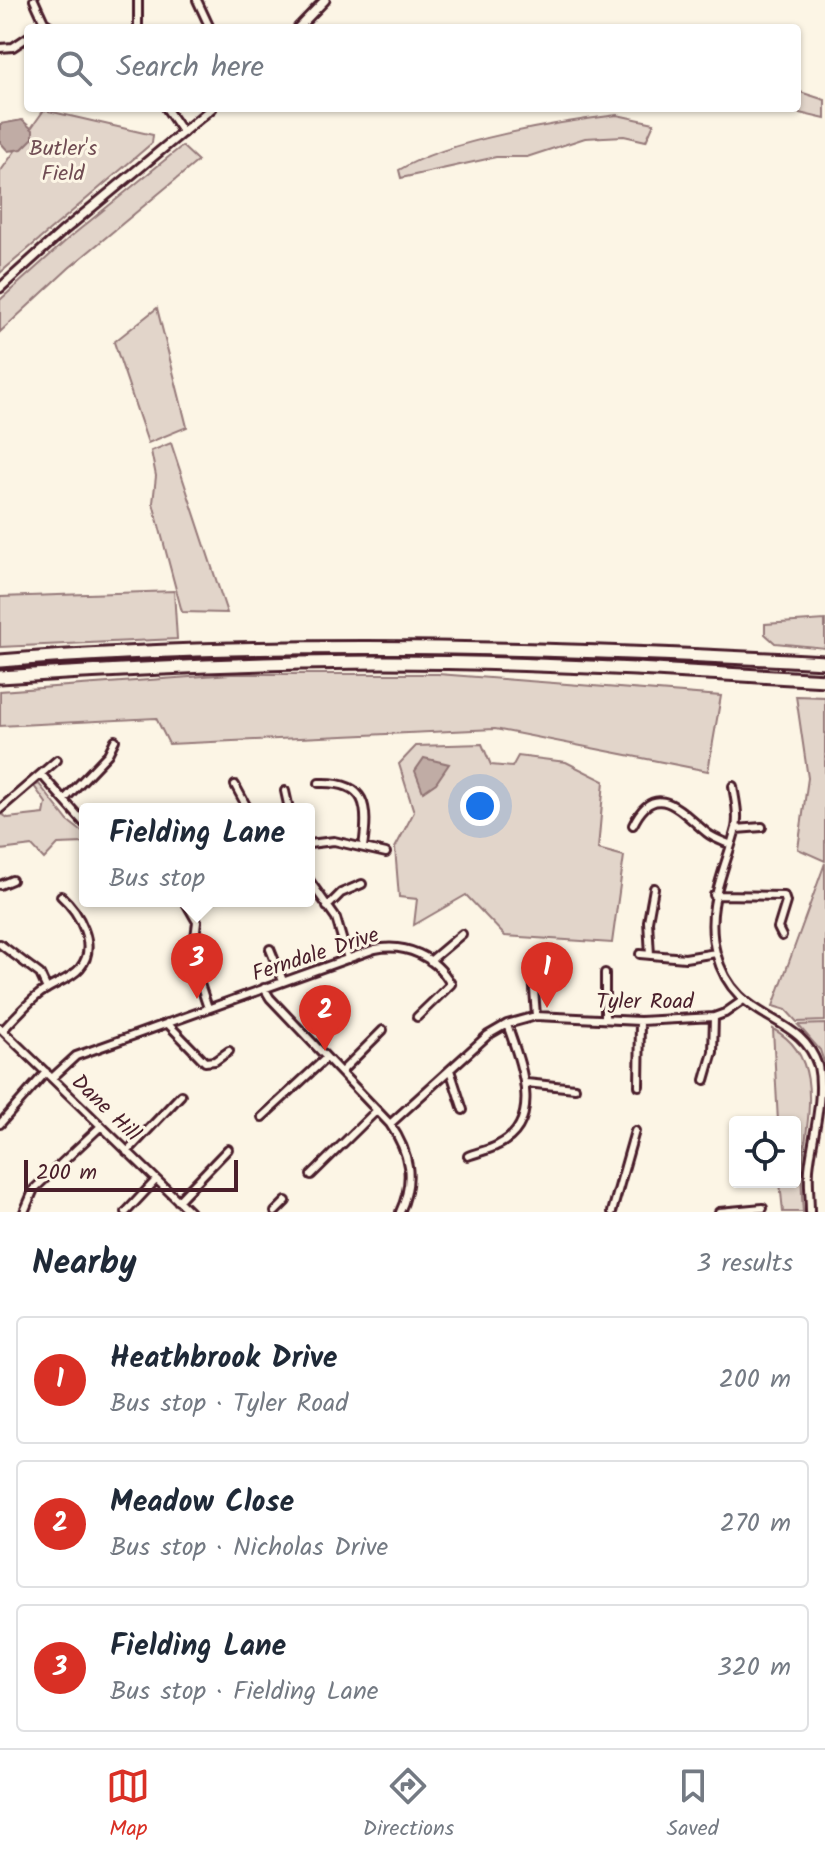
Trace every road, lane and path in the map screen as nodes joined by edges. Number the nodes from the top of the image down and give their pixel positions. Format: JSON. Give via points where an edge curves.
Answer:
{"nodes":[{"id":1,"x":34,"y":0,"type":"edge"},
{"id":2,"x":138,"y":0,"type":"edge"},
{"id":3,"x":197,"y":0,"type":"edge"},
{"id":4,"x":325,"y":0,"type":"edge"},
{"id":5,"x":44,"y":22,"type":"joint"},
{"id":6,"x":47,"y":24,"type":"edge"},
{"id":7,"x":138,"y":24,"type":"edge"},
{"id":8,"x":208,"y":24,"type":"edge"},
{"id":9,"x":302,"y":24,"type":"edge"},
{"id":10,"x":24,"y":40,"type":"edge"},
{"id":11,"x":0,"y":48,"type":"edge"},
{"id":12,"x":169,"y":112,"type":"edge"},
{"id":13,"x":207,"y":112,"type":"edge"},
{"id":14,"x":183,"y":133,"type":"junction"},
{"id":15,"x":0,"y":288,"type":"edge"},
{"id":16,"x":0,"y":661,"type":"edge"},
{"id":17,"x":825,"y":662,"type":"edge"},
{"id":18,"x":0,"y":677,"type":"edge"},
{"id":19,"x":825,"y":680,"type":"edge"},
{"id":20,"x":115,"y":740,"type":"dead end"},
{"id":21,"x":57,"y":760,"type":"dead end"},
{"id":22,"x":41,"y":774,"type":"junction"},
{"id":23,"x":319,"y":783,"type":"dead end"},
{"id":24,"x":235,"y":785,"type":"dead end"},
{"id":25,"x":733,"y":786,"type":"dead end"},
{"id":26,"x":285,"y":791,"type":"dead end"},
{"id":27,"x":64,"y":800,"type":"junction"},
{"id":28,"x":245,"y":803,"type":"edge"},
{"id":29,"x":288,"y":803,"type":"edge"},
{"id":30,"x":0,"y":809,"type":"edge"},
{"id":31,"x":79,"y":817,"type":"edge"},
{"id":32,"x":633,"y":825,"type":"dead end"},
{"id":33,"x":762,"y":827,"type":"dead end"},
{"id":34,"x":736,"y":829,"type":"junction"},
{"id":35,"x":315,"y":843,"type":"edge"},
{"id":36,"x":729,"y":844,"type":"junction"},
{"id":37,"x":363,"y":847,"type":"junction"},
{"id":38,"x":386,"y":853,"type":"dead end"},
{"id":39,"x":12,"y":880,"type":"dead end"},
{"id":40,"x":362,"y":884,"type":"dead end"},
{"id":41,"x":0,"y":885,"type":"edge"},
{"id":42,"x":654,"y":888,"type":"dead end"},
{"id":43,"x":315,"y":889,"type":"edge"},
{"id":44,"x":714,"y":895,"type":"junction"},
{"id":45,"x":61,"y":896,"type":"dead end"},
{"id":46,"x":188,"y":907,"type":"edge"},
{"id":47,"x":327,"y":907,"type":"junction"},
{"id":48,"x":462,"y":934,"type":"dead end"},
{"id":49,"x":782,"y":936,"type":"dead end"},
{"id":50,"x":0,"y":944,"type":"edge"},
{"id":51,"x":270,"y":949,"type":"dead end"},
{"id":52,"x":716,"y":953,"type":"junction"},
{"id":53,"x":640,"y":954,"type":"dead end"},
{"id":54,"x":650,"y":955,"type":"junction"},
{"id":55,"x":348,"y":959,"type":"junction"},
{"id":56,"x":430,"y":961,"type":"junction"},
{"id":57,"x":605,"y":973,"type":"dead end"},
{"id":58,"x":533,"y":975,"type":"dead end"},
{"id":59,"x":283,"y":981,"type":"junction"},
{"id":60,"x":264,"y":988,"type":"junction"},
{"id":61,"x":47,"y":989,"type":"junction"},
{"id":62,"x":742,"y":1001,"type":"junction"},
{"id":63,"x":208,"y":1008,"type":"junction"},
{"id":64,"x":536,"y":1016,"type":"junction"},
{"id":65,"x":417,"y":1017,"type":"dead end"},
{"id":66,"x":714,"y":1017,"type":"junction"},
{"id":67,"x":605,"y":1019,"type":"junction"},
{"id":68,"x":640,"y":1021,"type":"junction"},
{"id":69,"x":167,"y":1023,"type":"junction"},
{"id":70,"x":507,"y":1024,"type":"junction"},
{"id":71,"x":1,"y":1029,"type":"edge"},
{"id":72,"x":383,"y":1030,"type":"dead end"},
{"id":73,"x":229,"y":1051,"type":"dead end"},
{"id":74,"x":326,"y":1058,"type":"junction"},
{"id":75,"x":708,"y":1067,"type":"junction"},
{"id":76,"x":717,"y":1069,"type":"dead end"},
{"id":77,"x":450,"y":1070,"type":"junction"},
{"id":78,"x":341,"y":1072,"type":"junction"},
{"id":79,"x":49,"y":1075,"type":"junction"},
{"id":80,"x":705,"y":1080,"type":"dead end"},
{"id":81,"x":526,"y":1083,"type":"junction"},
{"id":82,"x":639,"y":1086,"type":"dead end"},
{"id":83,"x":575,"y":1088,"type":"dead end"},
{"id":84,"x":181,"y":1095,"type":"dead end"},
{"id":85,"x":463,"y":1110,"type":"dead end"},
{"id":86,"x":376,"y":1111,"type":"junction"},
{"id":87,"x":262,"y":1117,"type":"dead end"},
{"id":88,"x":0,"y":1124,"type":"edge"},
{"id":89,"x":390,"y":1124,"type":"junction"},
{"id":90,"x":100,"y":1127,"type":"junction"},
{"id":91,"x":635,"y":1131,"type":"dead end"},
{"id":92,"x":228,"y":1149,"type":"dead end"},
{"id":93,"x":127,"y":1152,"type":"junction"},
{"id":94,"x":468,"y":1156,"type":"dead end"},
{"id":95,"x":311,"y":1175,"type":"dead end"},
{"id":96,"x":156,"y":1180,"type":"junction"},
{"id":97,"x":178,"y":1201,"type":"junction"},
{"id":98,"x":286,"y":1201,"type":"dead end"},
{"id":99,"x":763,"y":1208,"type":"dead end"},
{"id":100,"x":24,"y":1212,"type":"edge"},
{"id":101,"x":126,"y":1212,"type":"edge"},
{"id":102,"x":190,"y":1212,"type":"edge"},
{"id":103,"x":275,"y":1212,"type":"edge"},
{"id":104,"x":400,"y":1212,"type":"edge"},
{"id":105,"x":612,"y":1212,"type":"edge"},
{"id":106,"x":719,"y":1212,"type":"edge"},
{"id":107,"x":729,"y":1212,"type":"edge"},
{"id":108,"x":810,"y":1212,"type":"edge"}],
"edges":[{"from":1,"to":5,"type":"street"},
{"from":2,"to":7,"type":"street"},
{"from":3,"to":8,"type":"street"},
{"from":4,"to":9,"type":"street"},
{"from":5,"to":6,"type":"street"},
{"from":10,"to":11,"type":"street"},
{"from":12,"to":14,"type":"street"},
{"from":13,"to":14,"type":"street"},
{"from":14,"to":15,"type":"street"},
{"from":16,"to":17,"type":"highway","via":[[380,646]]},
{"from":18,"to":19,"type":"highway","via":[[383,662],[608,667]]},
{"from":20,"to":27,"type":"street"},
{"from":21,"to":22,"type":"street"},
{"from":22,"to":27,"type":"street"},
{"from":22,"to":30,"type":"street"},
{"from":23,"to":37,"type":"street","via":[[343,782],[355,790],[367,822]]},
{"from":24,"to":28,"type":"street"},
{"from":25,"to":34,"type":"street"},
{"from":26,"to":29,"type":"street"},
{"from":27,"to":31,"type":"street"},
{"from":32,"to":36,"type":"street","via":[[640,811],[663,802],[683,809],[709,835]]},
{"from":33,"to":34,"type":"street"},
{"from":34,"to":36,"type":"street"},
{"from":35,"to":37,"type":"street"},
{"from":36,"to":44,"type":"street"},
{"from":37,"to":38,"type":"street"},
{"from":39,"to":41,"type":"street"},
{"from":40,"to":47,"type":"street","via":[[341,893]]},
{"from":42,"to":54,"type":"street","via":[[648,921]]},
{"from":43,"to":47,"type":"street"},
{"from":44,"to":49,"type":"street","via":[[784,896],[778,928]]},
{"from":44,"to":52,"type":"street"},
{"from":45,"to":61,"type":"street","via":[[80,920],[85,960],[79,970]]},
{"from":46,"to":63,"type":"street","via":[[197,922],[192,960]]},
{"from":47,"to":55,"type":"street","via":[[336,918]]},
{"from":48,"to":56,"type":"street"},
{"from":50,"to":61,"type":"street","via":[[40,974]]},
{"from":51,"to":59,"type":"street"},
{"from":52,"to":54,"type":"street","via":[[685,958]]},
{"from":52,"to":62,"type":"street","via":[[727,982]]},
{"from":53,"to":54,"type":"street"},
{"from":55,"to":56,"type":"street","name":"Ferndale Drive","via":[[395,945]]},
{"from":55,"to":59,"type":"street","name":"Ferndale Drive"},
{"from":56,"to":65,"type":"street","name":"Ferndale Drive","via":[[451,984]]},
{"from":57,"to":67,"type":"street"},
{"from":58,"to":64,"type":"street"},
{"from":59,"to":60,"type":"street","name":"Ferndale Drive"},
{"from":60,"to":63,"type":"street","name":"Ferndale Drive"},
{"from":60,"to":74,"type":"street"},
{"from":61,"to":71,"type":"street"},
{"from":62,"to":66,"type":"street","name":"Tyler Road"},
{"from":62,"to":108,"type":"street","via":[[797,1035],[817,1063]]},
{"from":63,"to":69,"type":"street","name":"Ferndale Drive"},
{"from":64,"to":67,"type":"street","name":"Tyler Road"},
{"from":64,"to":70,"type":"street","name":"Tyler Road"},
{"from":66,"to":68,"type":"street","name":"Tyler Road"},
{"from":66,"to":75,"type":"street"},
{"from":67,"to":68,"type":"street","name":"Tyler Road"},
{"from":68,"to":82,"type":"street"},
{"from":69,"to":73,"type":"street","via":[[205,1062]]},
{"from":69,"to":79,"type":"street","name":"Ferndale Drive","via":[[76,1056]]},
{"from":70,"to":77,"type":"street","name":"Tyler Road"},
{"from":70,"to":81,"type":"street"},
{"from":71,"to":79,"type":"street","name":"Dane Hill"},
{"from":72,"to":78,"type":"street"},
{"from":74,"to":78,"type":"street"},
{"from":74,"to":87,"type":"street"},
{"from":75,"to":76,"type":"street"},
{"from":75,"to":80,"type":"street"},
{"from":77,"to":85,"type":"street"},
{"from":77,"to":89,"type":"street","name":"Tyler Road"},
{"from":78,"to":86,"type":"street"},
{"from":79,"to":88,"type":"street","name":"Ferndale Drive"},
{"from":79,"to":90,"type":"street","name":"Dane Hill"},
{"from":81,"to":83,"type":"street"},
{"from":81,"to":94,"type":"street","via":[[525,1109],[515,1131],[501,1144]]},
{"from":84,"to":93,"type":"street"},
{"from":86,"to":89,"type":"street"},
{"from":86,"to":95,"type":"street"},
{"from":89,"to":104,"type":"street","via":[[405,1145],[410,1170]]},
{"from":90,"to":93,"type":"street","name":"Dane Hill"},
{"from":90,"to":100,"type":"street","via":[[34,1189]]},
{"from":91,"to":105,"type":"street"},
{"from":92,"to":97,"type":"street"},
{"from":93,"to":96,"type":"street","name":"Dane Hill"},
{"from":96,"to":97,"type":"street","name":"Dane Hill"},
{"from":96,"to":101,"type":"street"},
{"from":97,"to":102,"type":"street","name":"Dane Hill"},
{"from":98,"to":103,"type":"street"},
{"from":99,"to":107,"type":"street"},
{"from":106,"to":107,"type":"street"}]}
